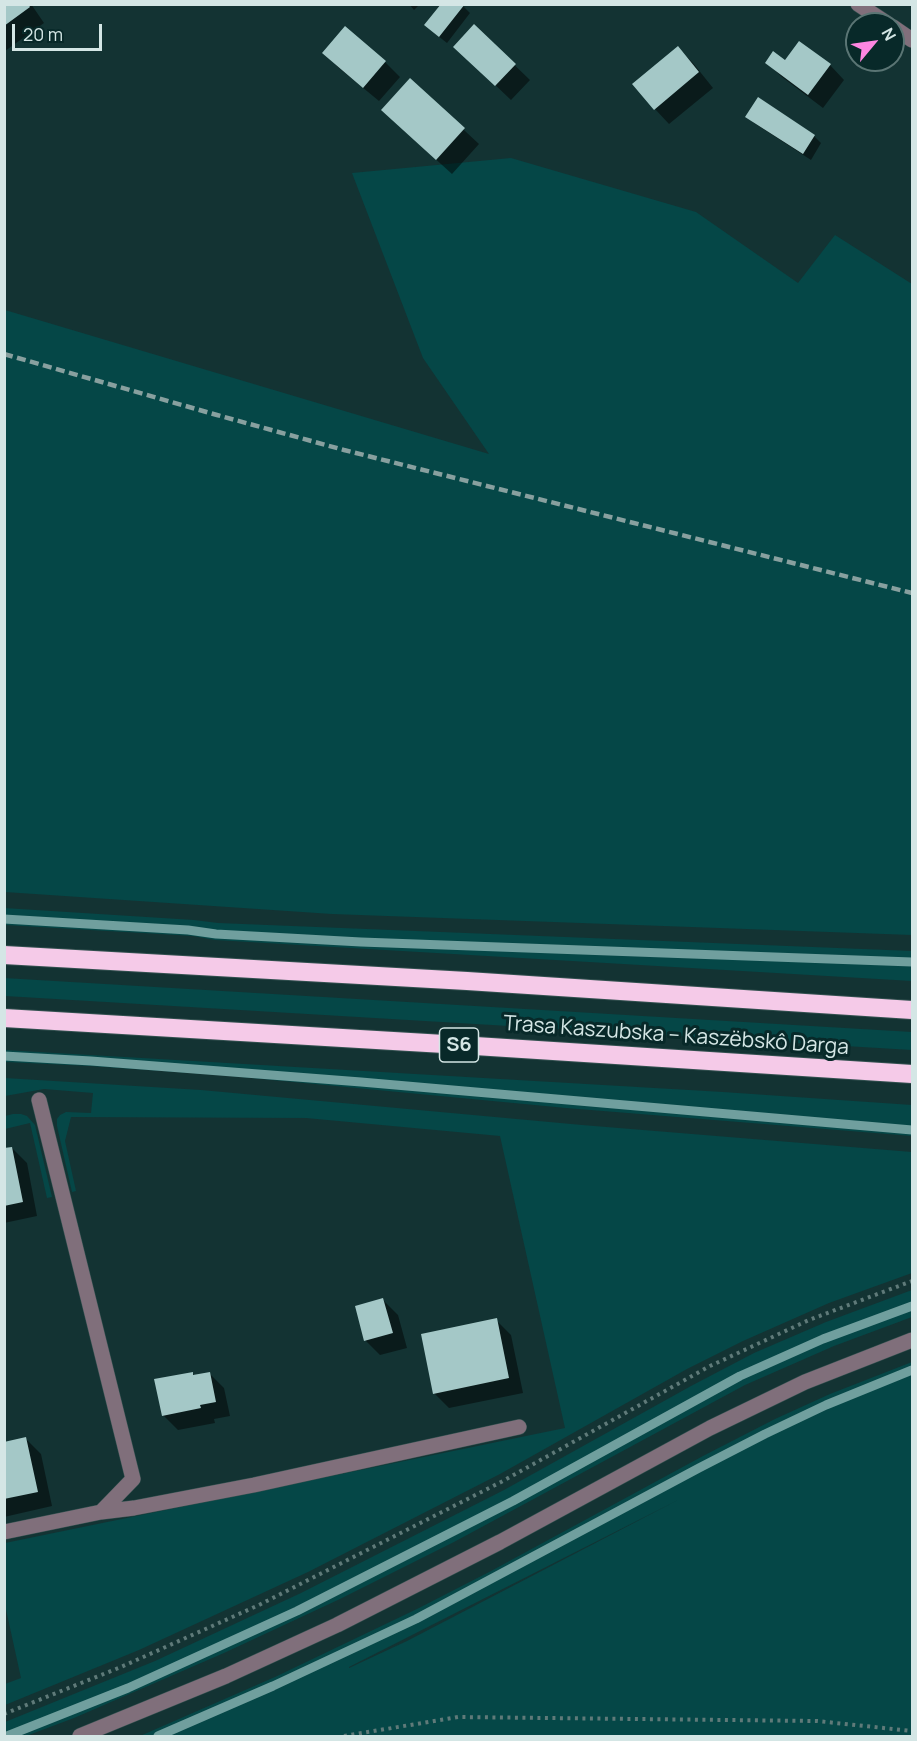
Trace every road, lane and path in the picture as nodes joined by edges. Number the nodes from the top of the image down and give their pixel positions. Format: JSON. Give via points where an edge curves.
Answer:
{"nodes":[{"id":1,"x":4,"y":955,"type":"edge"},
{"id":2,"x":912,"y":1010,"type":"edge"},
{"id":3,"x":4,"y":1018,"type":"edge"},
{"id":4,"x":912,"y":1074,"type":"edge"},
{"id":5,"x":39,"y":1100,"type":"dead end"},
{"id":6,"x":912,"y":1281,"type":"edge"},
{"id":7,"x":912,"y":1340,"type":"edge"},
{"id":8,"x":519,"y":1427,"type":"dead end"},
{"id":9,"x":101,"y":1512,"type":"junction"},
{"id":10,"x":4,"y":1532,"type":"edge"},
{"id":11,"x":4,"y":1714,"type":"edge"},
{"id":12,"x":912,"y":1731,"type":"edge"},
{"id":13,"x":81,"y":1737,"type":"edge"},
{"id":14,"x":344,"y":1737,"type":"edge"}],
"edges":[{"from":1,"to":2,"type":"highway","name":"Trasa Kaszubska – Kaszëbskô Darga"},
{"from":3,"to":4,"type":"highway","name":"Trasa Kaszubska – Kaszëbskô Darga","number":"S6"},
{"from":5,"to":9,"type":"street","via":[[133,1479]]},
{"from":6,"to":11,"type":"path","via":[[809,1320],[710,1366],[501,1482],[259,1605]]},
{"from":7,"to":13,"type":"street","via":[[805,1382],[710,1428],[464,1561],[318,1633]]},
{"from":8,"to":9,"type":"street","via":[[254,1485]]},
{"from":9,"to":10,"type":"street"},
{"from":12,"to":14,"type":"path","via":[[817,1721],[459,1717]]}]}
